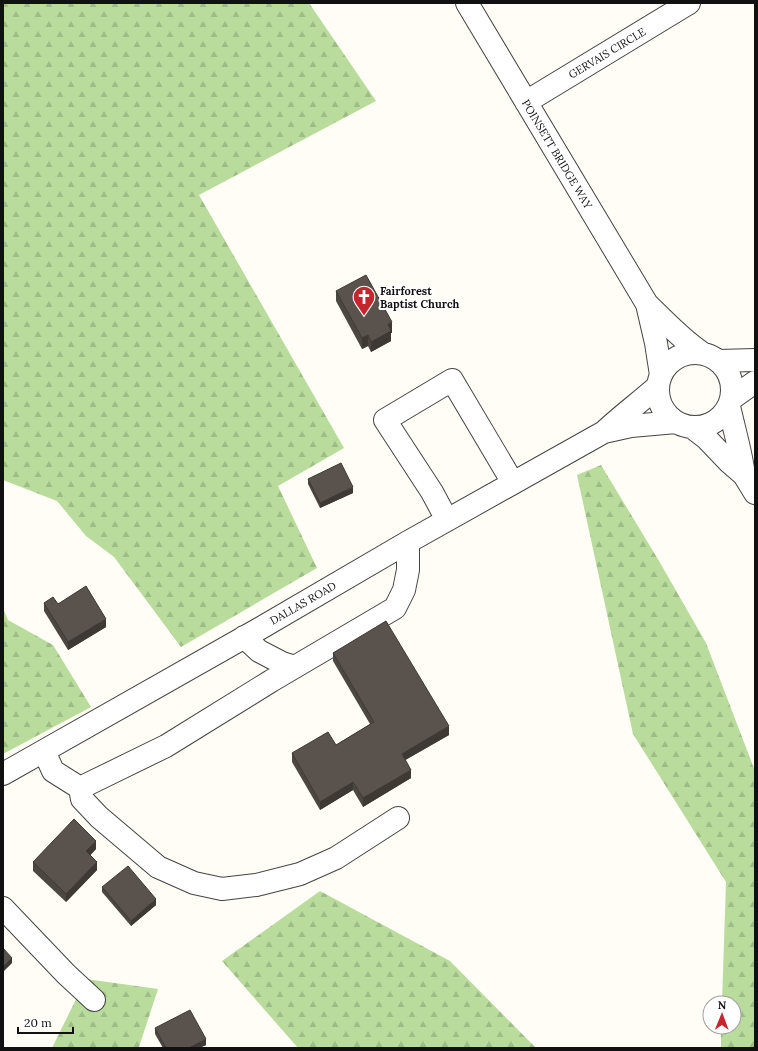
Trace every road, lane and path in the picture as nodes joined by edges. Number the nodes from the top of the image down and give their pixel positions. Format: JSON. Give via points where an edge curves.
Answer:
{"nodes":[{"id":1,"x":467,"y":3,"type":"edge"},
{"id":2,"x":689,"y":3,"type":"edge"},
{"id":3,"x":526,"y":102,"type":"junction"},
{"id":4,"x":647,"y":304,"type":"junction"},
{"id":5,"x":710,"y":357,"type":"junction"},
{"id":6,"x":755,"y":360,"type":"edge"},
{"id":7,"x":659,"y":381,"type":"junction"},
{"id":8,"x":755,"y":382,"type":"edge"},
{"id":9,"x":730,"y":402,"type":"junction"},
{"id":10,"x":685,"y":425,"type":"junction"},
{"id":11,"x":604,"y":432,"type":"junction"},
{"id":12,"x":513,"y":484,"type":"junction"},
{"id":13,"x":750,"y":484,"type":"edge"},
{"id":14,"x":447,"y":520,"type":"junction"},
{"id":15,"x":408,"y":542,"type":"junction"},
{"id":16,"x":244,"y":637,"type":"junction"},
{"id":17,"x":295,"y":667,"type":"junction"},
{"id":18,"x":44,"y":750,"type":"junction"},
{"id":19,"x":3,"y":774,"type":"edge"},
{"id":20,"x":80,"y":788,"type":"junction"},
{"id":21,"x":398,"y":818,"type":"dead end"},
{"id":22,"x":3,"y":908,"type":"edge"},
{"id":23,"x":94,"y":1000,"type":"dead end"}],
"edges":[{"from":1,"to":3,"type":"street","name":"POINSETT BRIDGE WAY"},
{"from":2,"to":3,"type":"street","name":"GERVAIS CIRCLE"},
{"from":3,"to":4,"type":"street","name":"POINSETT BRIDGE WAY"},
{"from":4,"to":5,"type":"street","name":"POINSETT BRIDGE WAY","via":[[688,344]]},
{"from":4,"to":7,"type":"street","name":"POINSETT BRIDGE WAY","via":[[656,343]]},
{"from":5,"to":6,"type":"street"},
{"from":5,"to":7,"type":"street","via":[[692,353],[682,355],[666,366]]},
{"from":5,"to":9,"type":"street","via":[[726,369],[730,378]]},
{"from":7,"to":10,"type":"street","via":[[658,397],[661,407],[668,416]]},
{"from":7,"to":11,"type":"street","name":"DALLAS ROAD","via":[[632,409]]},
{"from":8,"to":9,"type":"street"},
{"from":9,"to":10,"type":"street","via":[[723,415],[714,422],[704,426]]},
{"from":9,"to":13,"type":"street","via":[[736,437]]},
{"from":10,"to":11,"type":"street","name":"DALLAS ROAD","via":[[631,426]]},
{"from":10,"to":13,"type":"street","via":[[706,438]]},
{"from":11,"to":12,"type":"street","name":"DALLAS ROAD"},
{"from":12,"to":14,"type":"street","name":"DALLAS ROAD"},
{"from":12,"to":14,"type":"street","via":[[452,380],[385,420],[432,492]]},
{"from":14,"to":15,"type":"street","name":"DALLAS ROAD"},
{"from":15,"to":16,"type":"street","name":"DALLAS ROAD"},
{"from":15,"to":17,"type":"street","via":[[408,570],[404,590],[395,608]]},
{"from":16,"to":17,"type":"street","via":[[259,651]]},
{"from":16,"to":18,"type":"street","name":"DALLAS ROAD"},
{"from":17,"to":20,"type":"street","via":[[166,746]]},
{"from":18,"to":19,"type":"street","name":"DALLAS ROAD"},
{"from":18,"to":20,"type":"street","via":[[53,771]]},
{"from":20,"to":21,"type":"street","via":[[82,799],[99,817],[158,867],[194,883],[222,889],[256,885],[300,874],[336,858]]},
{"from":22,"to":23,"type":"street"}]}
